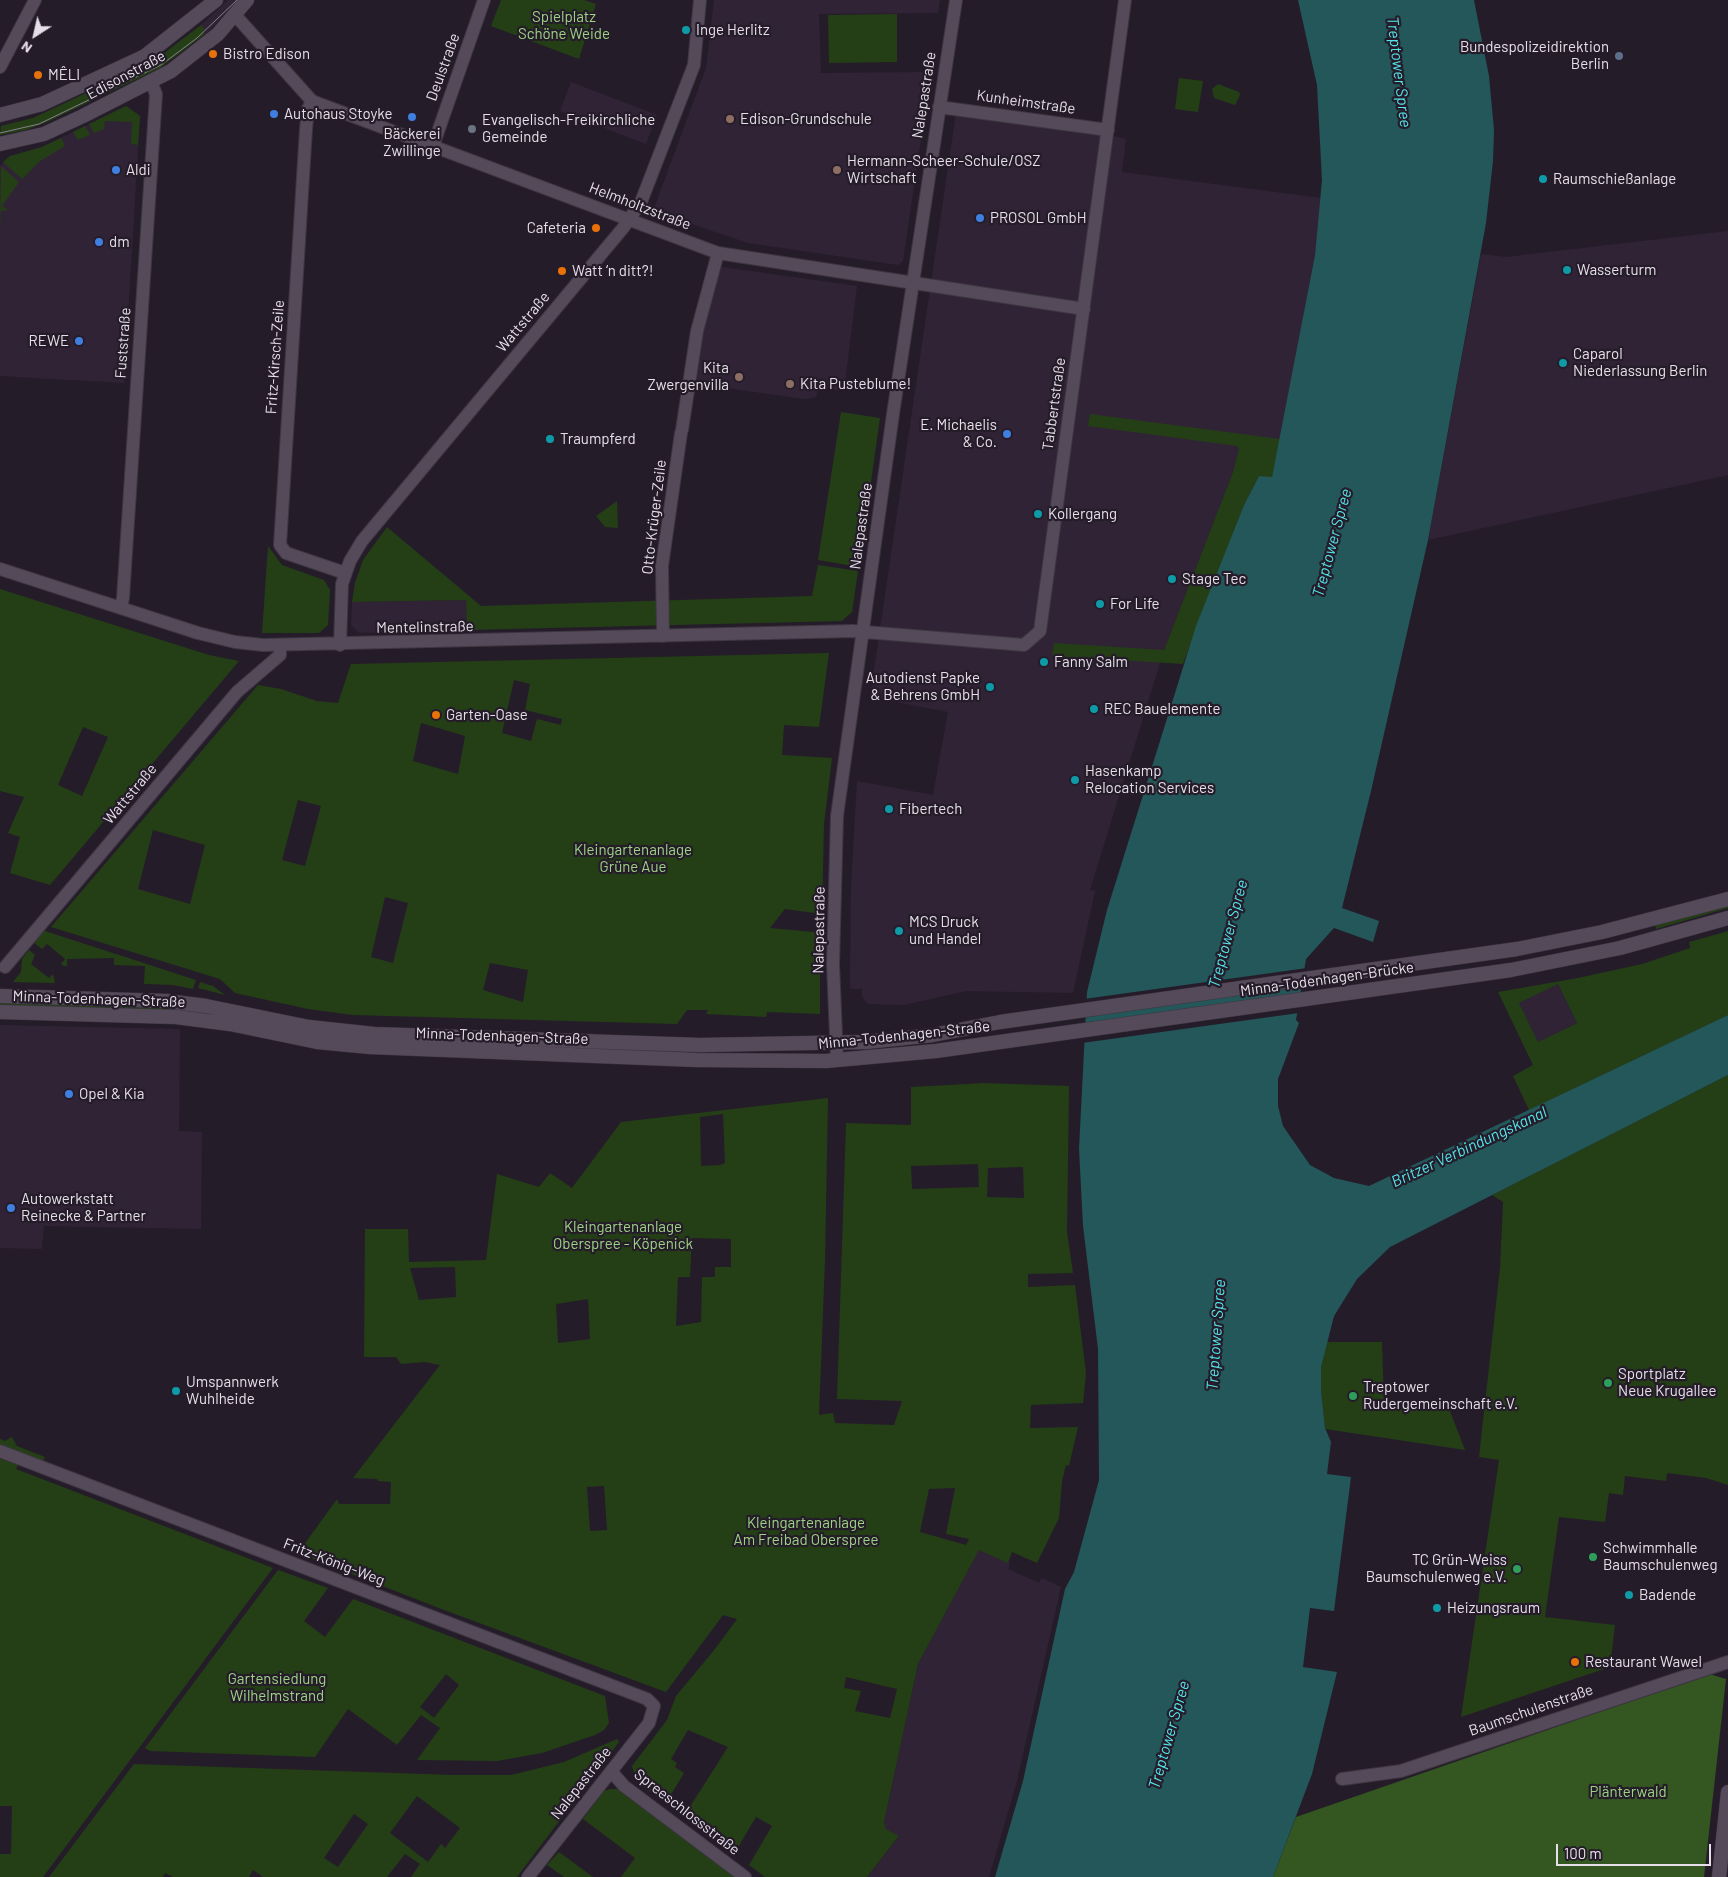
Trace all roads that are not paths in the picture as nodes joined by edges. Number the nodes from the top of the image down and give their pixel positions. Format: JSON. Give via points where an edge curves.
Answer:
{"nodes":[{"id":1,"x":34,"y":0,"type":"edge"},
{"id":2,"x":216,"y":0,"type":"edge"},
{"id":3,"x":247,"y":0,"type":"edge"},
{"id":4,"x":484,"y":0,"type":"edge"},
{"id":5,"x":700,"y":0,"type":"edge"},
{"id":6,"x":956,"y":0,"type":"edge"},
{"id":7,"x":1125,"y":0,"type":"edge"},
{"id":8,"x":235,"y":15,"type":"junction"},
{"id":9,"x":0,"y":67,"type":"edge"},
{"id":10,"x":152,"y":82,"type":"junction"},
{"id":11,"x":312,"y":101,"type":"junction"},
{"id":12,"x":939,"y":106,"type":"junction"},
{"id":13,"x":1,"y":111,"type":"edge"},
{"id":14,"x":1108,"y":130,"type":"junction"},
{"id":15,"x":0,"y":144,"type":"edge"},
{"id":16,"x":432,"y":146,"type":"junction"},
{"id":17,"x":630,"y":219,"type":"junction"},
{"id":18,"x":718,"y":253,"type":"junction"},
{"id":19,"x":913,"y":283,"type":"junction"},
{"id":20,"x":1084,"y":309,"type":"junction"},
{"id":21,"x":0,"y":569,"type":"edge"},
{"id":22,"x":345,"y":573,"type":"junction"},
{"id":23,"x":121,"y":607,"type":"junction"},
{"id":24,"x":863,"y":632,"type":"junction"},
{"id":25,"x":662,"y":636,"type":"junction"},
{"id":26,"x":340,"y":645,"type":"junction"},
{"id":27,"x":280,"y":646,"type":"junction"},
{"id":28,"x":1728,"y":899,"type":"edge"},
{"id":29,"x":1728,"y":918,"type":"edge"},
{"id":30,"x":5,"y":967,"type":"dead end"},
{"id":31,"x":0,"y":996,"type":"edge"},
{"id":32,"x":0,"y":1012,"type":"edge"},
{"id":33,"x":1000,"y":1022,"type":"joint"},
{"id":34,"x":1004,"y":1041,"type":"joint"},
{"id":35,"x":837,"y":1043,"type":"junction"},
{"id":36,"x":837,"y":1059,"type":"junction"},
{"id":37,"x":0,"y":1451,"type":"edge"},
{"id":38,"x":1728,"y":1662,"type":"edge"},
{"id":39,"x":654,"y":1706,"type":"joint"},
{"id":40,"x":611,"y":1771,"type":"junction"},
{"id":41,"x":1342,"y":1780,"type":"dead end"},
{"id":42,"x":1728,"y":1792,"type":"edge"},
{"id":43,"x":528,"y":1877,"type":"edge"},
{"id":44,"x":745,"y":1877,"type":"edge"},
{"id":45,"x":1718,"y":1877,"type":"edge"}],
"edges":[{"from":1,"to":9,"type":"street"},
{"from":2,"to":13,"type":"main road","name":"Edisonstraße","via":[[146,56],[42,104]]},
{"from":3,"to":8,"type":"main road","name":"Edisonstraße"},
{"from":4,"to":16,"type":"street","name":"Deulstraße"},
{"from":5,"to":17,"type":"street","name":"Wattstraße","via":[[694,65],[641,202]]},
{"from":6,"to":12,"type":"street","name":"Nalepastraße"},
{"from":7,"to":14,"type":"street","name":"Tabbertstraße"},
{"from":8,"to":10,"type":"main road","name":"Edisonstraße","via":[[218,34]]},
{"from":8,"to":11,"type":"street","name":"Helmholtzstraße"},
{"from":10,"to":15,"type":"main road","name":"Edisonstraße","via":[[44,134]]},
{"from":10,"to":23,"type":"street","name":"Fuststraße","via":[[156,99]]},
{"from":11,"to":16,"type":"street","name":"Helmholtzstraße"},
{"from":11,"to":22,"type":"street","name":"Fritz-Kirsch-Zeile","via":[[306,129],[280,545],[286,552]]},
{"from":12,"to":14,"type":"street","name":"Kunheimstraße"},
{"from":12,"to":19,"type":"street","name":"Nalepastraße"},
{"from":14,"to":20,"type":"street","name":"Tabbertstraße"},
{"from":16,"to":17,"type":"street","name":"Helmholtzstraße"},
{"from":17,"to":18,"type":"street","name":"Helmholtzstraße"},
{"from":17,"to":22,"type":"street","name":"Wattstraße","via":[[378,520],[362,540]]},
{"from":18,"to":19,"type":"street","name":"Helmholtzstraße"},
{"from":18,"to":25,"type":"street","name":"Otto-Krüger-Zeile","via":[[698,326],[662,566]]},
{"from":19,"to":20,"type":"street","name":"Helmholtzstraße"},
{"from":19,"to":24,"type":"street","name":"Nalepastraße"},
{"from":20,"to":24,"type":"street","name":"Tabbertstraße","via":[[1040,631],[1024,645]]},
{"from":21,"to":23,"type":"street","name":"Mentelinstraße"},
{"from":22,"to":26,"type":"street","name":"Wattstraße"},
{"from":23,"to":27,"type":"street","name":"Mentelinstraße","via":[[226,640]]},
{"from":24,"to":25,"type":"street","name":"Mentelinstraße"},
{"from":24,"to":35,"type":"street","name":"Nalepastraße","via":[[837,816],[833,964]]},
{"from":25,"to":26,"type":"street","name":"Mentelinstraße"},
{"from":26,"to":27,"type":"street","name":"Mentelinstraße"},
{"from":27,"to":30,"type":"street","name":"Wattstraße","via":[[280,656],[237,692]]},
{"from":28,"to":33,"type":"main road","name":"Minna-Todenhagen-Brücke","via":[[1568,939],[1498,952]]},
{"from":29,"to":34,"type":"main road","name":"Minna-Todenhagen-Brücke","via":[[1586,956],[1511,970]]},
{"from":31,"to":35,"type":"main road","name":"Minna-Todenhagen-Straße","via":[[167,1001],[309,1027],[374,1034],[700,1045]]},
{"from":32,"to":36,"type":"main road","name":"Minna-Todenhagen-Straße","via":[[176,1017],[230,1024],[317,1042],[370,1047],[696,1060]]},
{"from":33,"to":35,"type":"main road","name":"Minna-Todenhagen-Straße","via":[[933,1035]]},
{"from":34,"to":36,"type":"main road","name":"Minna-Todenhagen-Straße"},
{"from":35,"to":36,"type":"street","name":"Nalepastraße"},
{"from":37,"to":39,"type":"street","name":"Fritz-König-Weg","via":[[642,1697]]},
{"from":38,"to":41,"type":"street","name":"Baumschulenstraße","via":[[1401,1770]]},
{"from":39,"to":40,"type":"street","name":"Nalepastraße","via":[[650,1722]]},
{"from":40,"to":43,"type":"street","name":"Nalepastraße"},
{"from":40,"to":44,"type":"street","name":"Spreeschlossstraße","via":[[624,1786]]},
{"from":42,"to":45,"type":"main road"}]}
